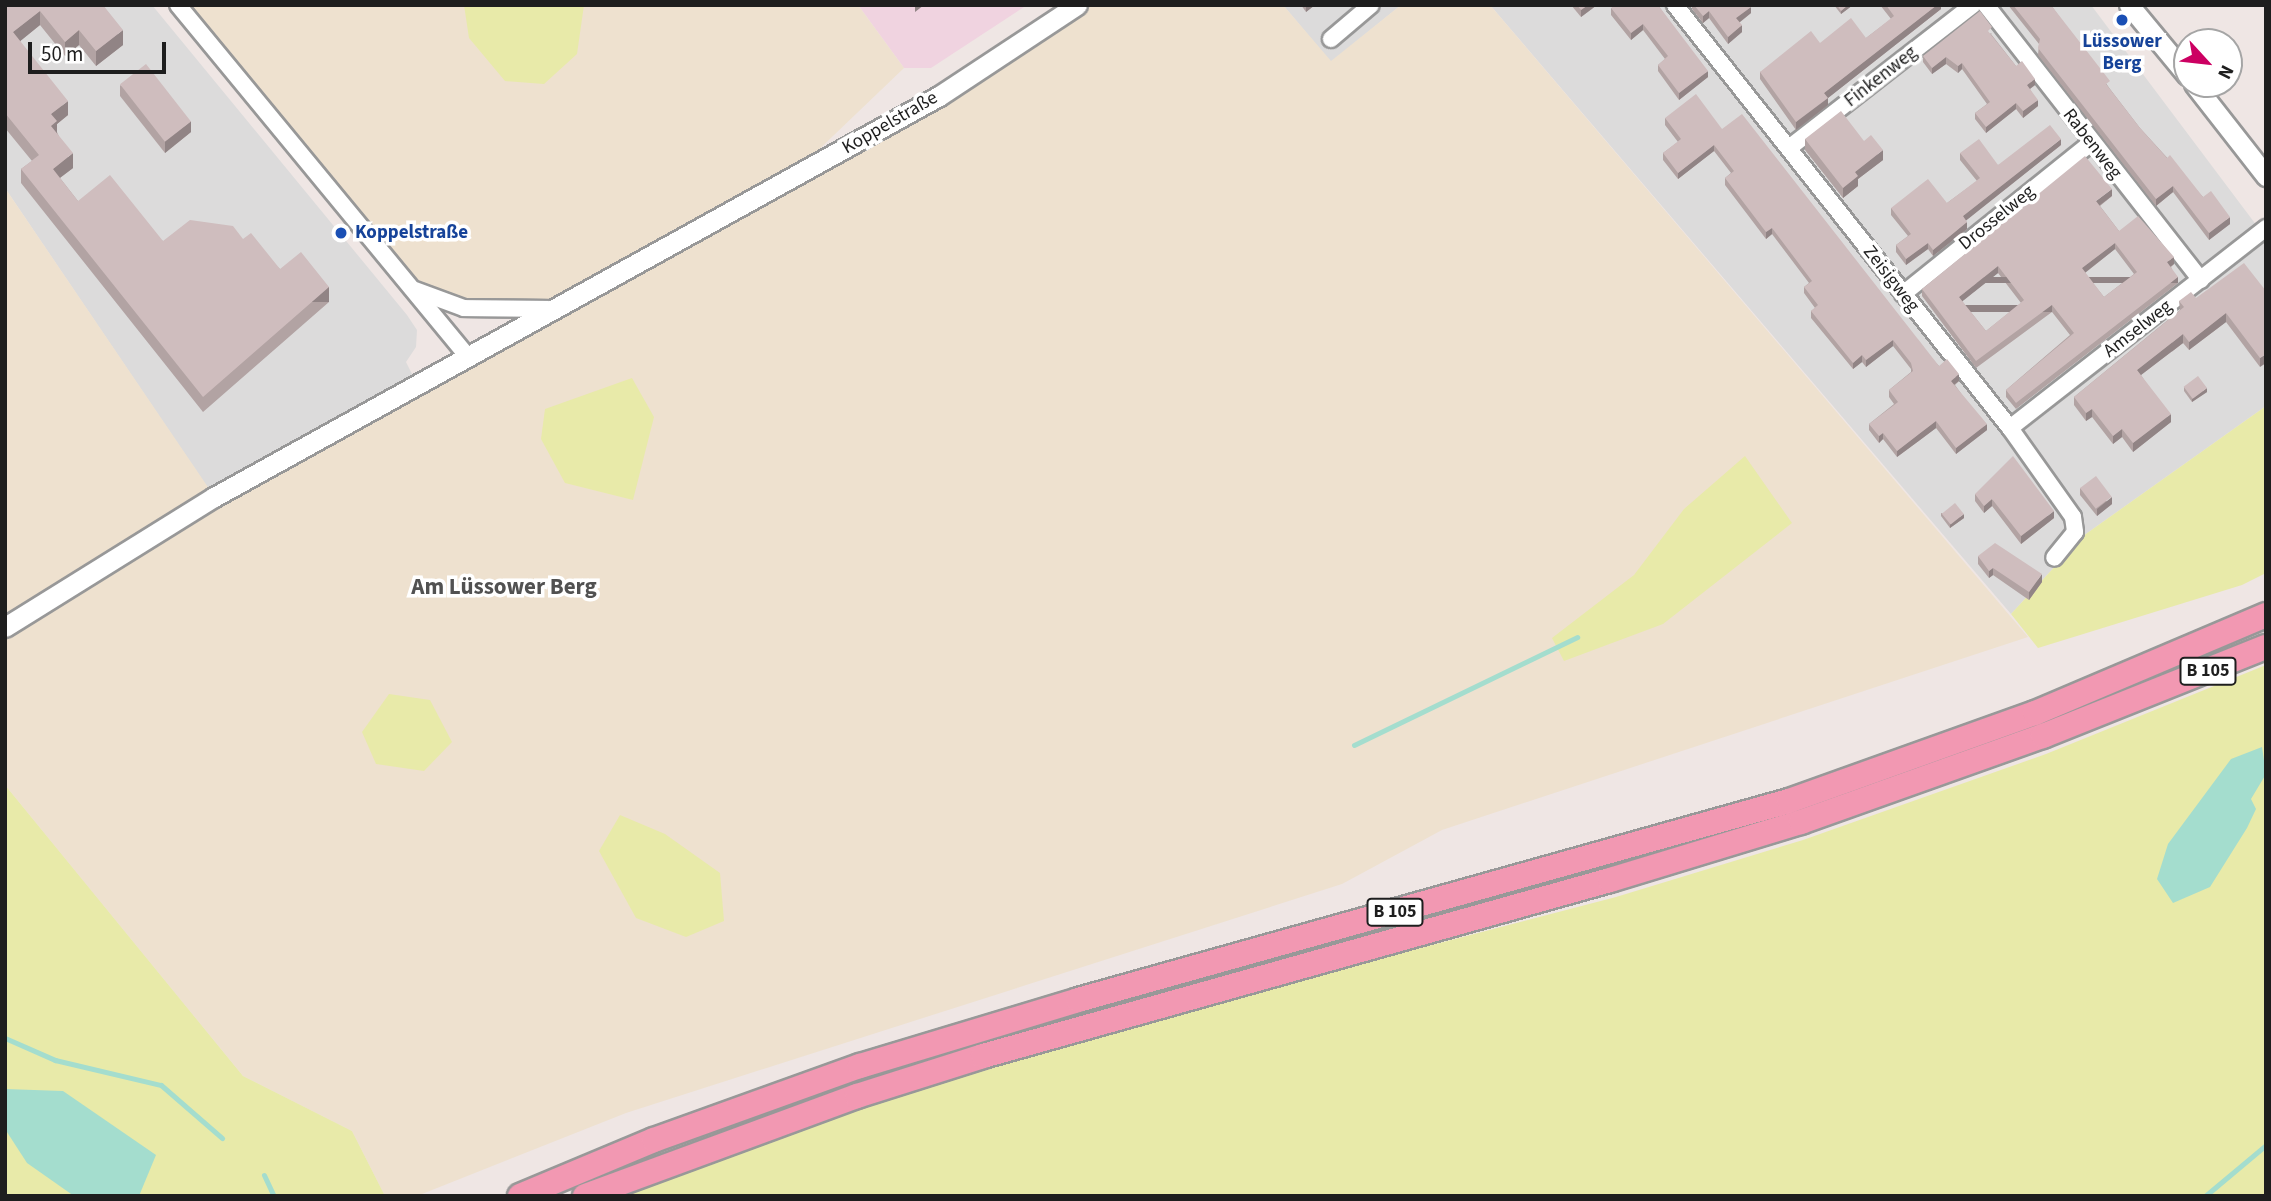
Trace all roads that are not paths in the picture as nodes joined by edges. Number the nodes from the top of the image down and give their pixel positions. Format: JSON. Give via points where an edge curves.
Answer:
{"nodes":[{"id":1,"x":178,"y":5,"type":"edge"},
{"id":2,"x":1077,"y":5,"type":"edge"},
{"id":3,"x":1371,"y":5,"type":"edge"},
{"id":4,"x":1675,"y":5,"type":"edge"},
{"id":5,"x":1973,"y":5,"type":"edge"},
{"id":6,"x":1986,"y":5,"type":"edge"},
{"id":7,"x":2129,"y":5,"type":"edge"},
{"id":8,"x":1331,"y":39,"type":"dead end"},
{"id":9,"x":2173,"y":58,"type":"edge"},
{"id":10,"x":2205,"y":98,"type":"edge"},
{"id":11,"x":2091,"y":143,"type":"junction"},
{"id":12,"x":1789,"y":148,"type":"junction"},
{"id":13,"x":2266,"y":176,"type":"edge"},
{"id":14,"x":2266,"y":228,"type":"edge"},
{"id":15,"x":2200,"y":280,"type":"junction"},
{"id":16,"x":412,"y":289,"type":"junction"},
{"id":17,"x":1903,"y":294,"type":"junction"},
{"id":18,"x":548,"y":309,"type":"junction"},
{"id":19,"x":467,"y":355,"type":"junction"},
{"id":20,"x":2010,"y":428,"type":"junction"},
{"id":21,"x":2054,"y":558,"type":"dead end"},
{"id":22,"x":2266,"y":615,"type":"edge"},
{"id":23,"x":5,"y":627,"type":"edge"},
{"id":24,"x":2266,"y":647,"type":"edge"},
{"id":25,"x":520,"y":1196,"type":"edge"},
{"id":26,"x":585,"y":1196,"type":"edge"}],
"edges":[{"from":1,"to":16,"type":"street"},
{"from":2,"to":18,"type":"street","name":"Koppelstraße","via":[[939,96]]},
{"from":3,"to":8,"type":"street"},
{"from":4,"to":12,"type":"street","name":"Zeisigweg"},
{"from":5,"to":12,"type":"street","name":"Finkenweg"},
{"from":6,"to":11,"type":"street","name":"Rabenweg"},
{"from":7,"to":9,"type":"street"},
{"from":10,"to":13,"type":"street"},
{"from":11,"to":15,"type":"street","name":"Rabenweg"},
{"from":11,"to":17,"type":"street","name":"Drosselweg"},
{"from":12,"to":17,"type":"street","name":"Zeisigweg"},
{"from":14,"to":15,"type":"street","name":"Amselweg"},
{"from":15,"to":20,"type":"street","name":"Amselweg"},
{"from":16,"to":18,"type":"street","via":[[464,308]]},
{"from":16,"to":19,"type":"street"},
{"from":17,"to":20,"type":"street","name":"Zeisigweg"},
{"from":18,"to":19,"type":"street","name":"Koppelstraße"},
{"from":19,"to":23,"type":"street","name":"Koppelstraße","via":[[214,497]]},
{"from":20,"to":21,"type":"street","name":"Zeisigweg","via":[[2073,517],[2075,532]]},
{"from":22,"to":25,"type":"highway","number":"B 105","via":[[2035,713],[1789,801],[872,1062],[654,1140]]},
{"from":24,"to":26,"type":"highway","number":"B 105","via":[[2043,736],[1801,822],[983,1056],[857,1096]]}]}
